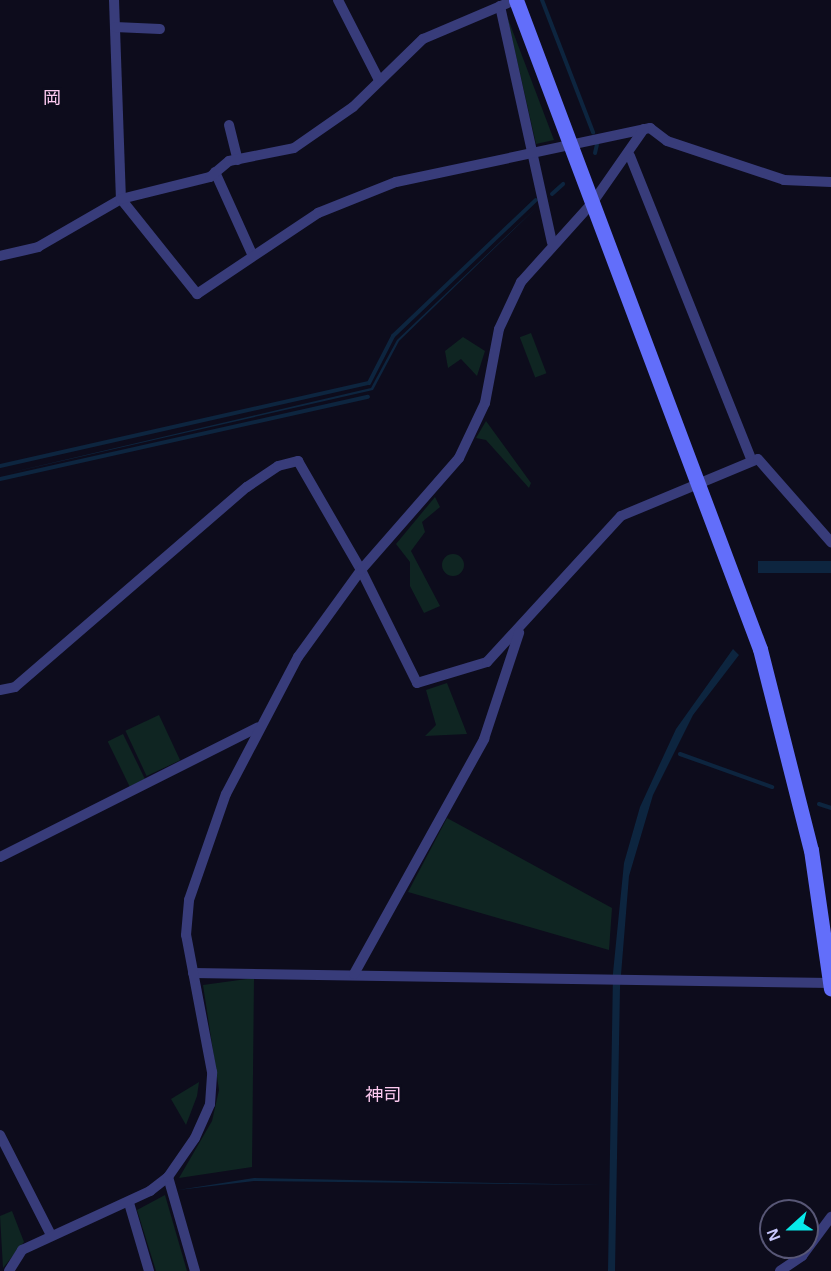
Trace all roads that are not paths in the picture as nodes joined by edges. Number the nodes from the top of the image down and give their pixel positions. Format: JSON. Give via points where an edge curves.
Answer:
{"nodes":[{"id":1,"x":114,"y":0,"type":"edge"},
{"id":2,"x":338,"y":0,"type":"edge"},
{"id":3,"x":516,"y":0,"type":"edge"},
{"id":4,"x":500,"y":6,"type":"junction"},
{"id":5,"x":115,"y":27,"type":"junction"},
{"id":6,"x":160,"y":29,"type":"dead end"},
{"id":7,"x":379,"y":80,"type":"junction"},
{"id":8,"x":230,"y":125,"type":"dead end"},
{"id":9,"x":645,"y":129,"type":"junction"},
{"id":10,"x":570,"y":144,"type":"junction"},
{"id":11,"x":533,"y":153,"type":"junction"},
{"id":12,"x":630,"y":156,"type":"junction"},
{"id":13,"x":238,"y":160,"type":"junction"},
{"id":14,"x":215,"y":172,"type":"junction"},
{"id":15,"x":831,"y":182,"type":"edge"},
{"id":16,"x":121,"y":199,"type":"junction"},
{"id":17,"x":593,"y":202,"type":"junction"},
{"id":18,"x":552,"y":242,"type":"junction"},
{"id":19,"x":0,"y":256,"type":"edge"},
{"id":20,"x":253,"y":256,"type":"junction"},
{"id":21,"x":752,"y":461,"type":"junction"},
{"id":22,"x":701,"y":485,"type":"junction"},
{"id":23,"x":831,"y":542,"type":"edge"},
{"id":24,"x":361,"y":570,"type":"junction"},
{"id":25,"x":520,"y":630,"type":"junction"},
{"id":26,"x":0,"y":690,"type":"edge"},
{"id":27,"x":258,"y":727,"type":"junction"},
{"id":28,"x":0,"y":856,"type":"edge"},
{"id":29,"x":193,"y":973,"type":"junction"},
{"id":30,"x":354,"y":974,"type":"junction"},
{"id":31,"x":831,"y":983,"type":"edge"},
{"id":32,"x":831,"y":989,"type":"edge"},
{"id":33,"x":0,"y":1135,"type":"edge"},
{"id":34,"x":168,"y":1177,"type":"junction"},
{"id":35,"x":129,"y":1203,"type":"junction"},
{"id":36,"x":831,"y":1217,"type":"edge"},
{"id":37,"x":51,"y":1235,"type":"junction"},
{"id":38,"x":9,"y":1271,"type":"edge"},
{"id":39,"x":149,"y":1271,"type":"edge"},
{"id":40,"x":195,"y":1271,"type":"edge"},
{"id":41,"x":780,"y":1271,"type":"edge"}],
"edges":[{"from":1,"to":5,"type":"street"},
{"from":2,"to":7,"type":"street"},
{"from":3,"to":4,"type":"street"},
{"from":3,"to":10,"type":"street"},
{"from":4,"to":7,"type":"street","via":[[423,39]]},
{"from":4,"to":11,"type":"street"},
{"from":5,"to":6,"type":"street"},
{"from":5,"to":16,"type":"street"},
{"from":7,"to":13,"type":"street","via":[[353,107],[294,148]]},
{"from":8,"to":13,"type":"street"},
{"from":9,"to":10,"type":"street"},
{"from":9,"to":12,"type":"street"},
{"from":9,"to":15,"type":"street","via":[[784,180]]},
{"from":10,"to":11,"type":"street"},
{"from":10,"to":17,"type":"street"},
{"from":11,"to":18,"type":"street"},
{"from":11,"to":20,"type":"street","via":[[396,182],[318,213]]},
{"from":12,"to":17,"type":"street"},
{"from":12,"to":21,"type":"street"},
{"from":13,"to":14,"type":"street"},
{"from":14,"to":16,"type":"street"},
{"from":14,"to":20,"type":"street"},
{"from":16,"to":19,"type":"street","via":[[38,247]]},
{"from":16,"to":20,"type":"street","via":[[197,294]]},
{"from":17,"to":18,"type":"street"},
{"from":17,"to":22,"type":"street"},
{"from":18,"to":24,"type":"street","via":[[521,282],[499,329],[485,403],[459,458]]},
{"from":21,"to":22,"type":"street"},
{"from":21,"to":23,"type":"street","via":[[758,459]]},
{"from":22,"to":25,"type":"street","via":[[621,516]]},
{"from":22,"to":31,"type":"street","via":[[778,708],[811,850]]},
{"from":24,"to":25,"type":"street","via":[[417,683],[487,662]]},
{"from":24,"to":26,"type":"street","via":[[298,461],[278,466],[15,687]]},
{"from":24,"to":27,"type":"street","via":[[298,657]]},
{"from":25,"to":30,"type":"street","via":[[484,739]]},
{"from":27,"to":28,"type":"street"},
{"from":27,"to":29,"type":"street","via":[[226,794],[189,900],[186,935]]},
{"from":29,"to":30,"type":"street"},
{"from":29,"to":34,"type":"street","via":[[212,1072],[210,1104]]},
{"from":30,"to":31,"type":"street"},
{"from":31,"to":32,"type":"street"},
{"from":33,"to":37,"type":"street"},
{"from":34,"to":35,"type":"street"},
{"from":34,"to":40,"type":"street"},
{"from":35,"to":37,"type":"street"},
{"from":35,"to":39,"type":"street"},
{"from":36,"to":41,"type":"street","via":[[802,1256]]},
{"from":37,"to":38,"type":"street","via":[[21,1250]]}]}
